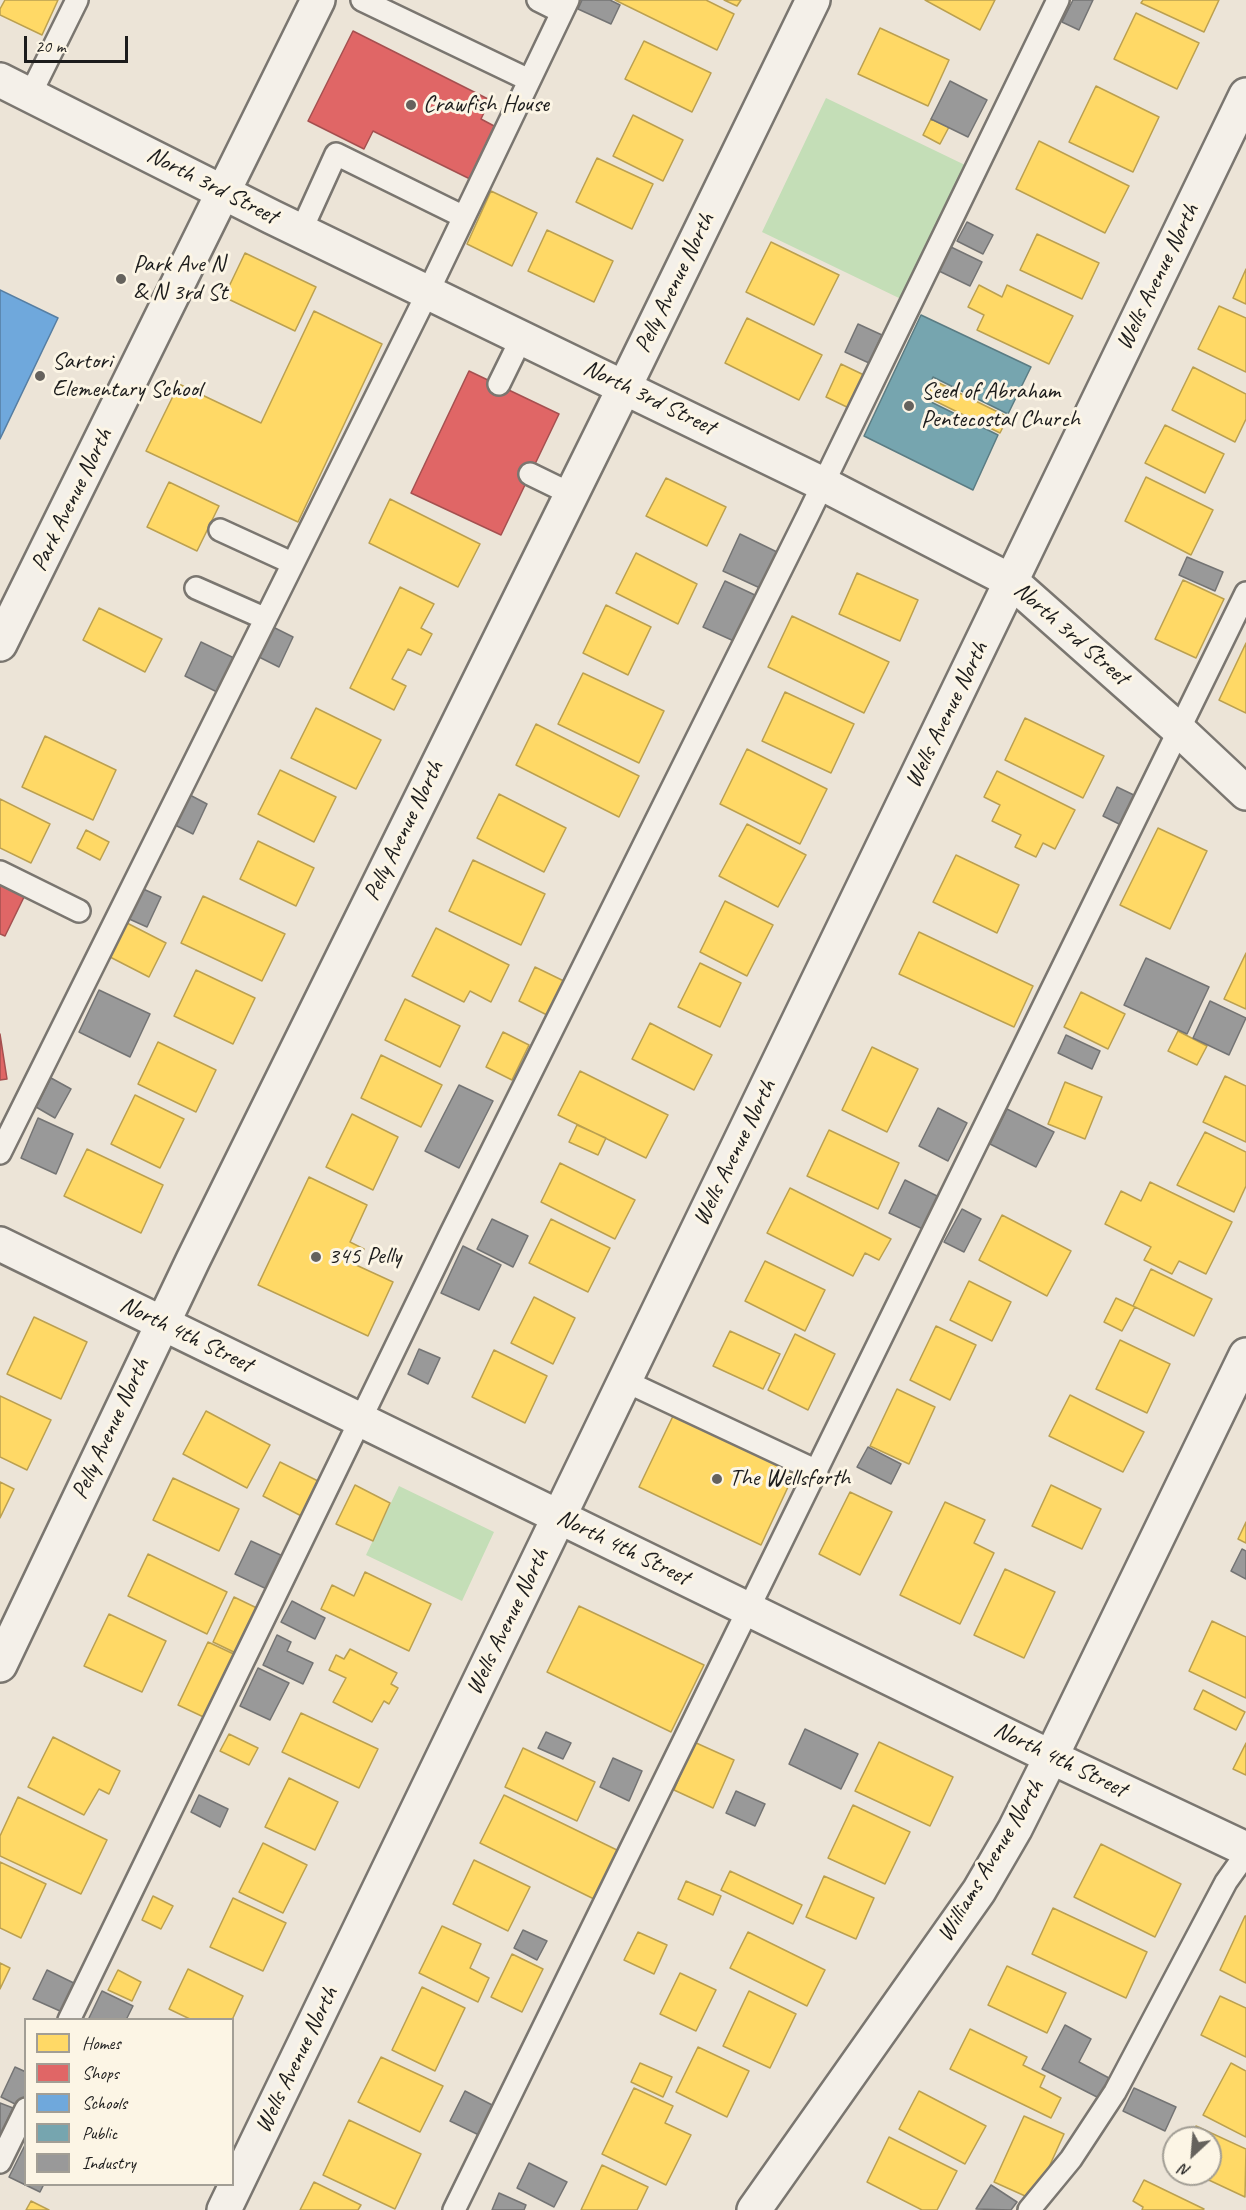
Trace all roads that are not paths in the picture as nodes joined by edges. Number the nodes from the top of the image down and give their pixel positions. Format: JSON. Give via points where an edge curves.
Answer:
{"nodes":[{"id":1,"x":77,"y":0,"type":"edge"},
{"id":2,"x":318,"y":0,"type":"edge"},
{"id":3,"x":362,"y":0,"type":"edge"},
{"id":4,"x":538,"y":0,"type":"edge"},
{"id":5,"x":813,"y":0,"type":"edge"},
{"id":6,"x":1058,"y":0,"type":"edge"},
{"id":7,"x":565,"y":6,"type":"edge"},
{"id":8,"x":0,"y":80,"type":"edge"},
{"id":9,"x":529,"y":80,"type":"junction"},
{"id":10,"x":30,"y":95,"type":"junction"},
{"id":11,"x":1246,"y":95,"type":"edge"},
{"id":12,"x":224,"y":191,"type":"junction"},
{"id":13,"x":464,"y":217,"type":"junction"},
{"id":14,"x":301,"y":231,"type":"junction"},
{"id":15,"x":428,"y":292,"type":"junction"},
{"id":16,"x":522,"y":337,"type":"junction"},
{"id":17,"x":499,"y":384,"type":"dead end"},
{"id":18,"x":625,"y":386,"type":"junction"},
{"id":19,"x":530,"y":474,"type":"dead end"},
{"id":20,"x":823,"y":484,"type":"junction"},
{"id":21,"x":571,"y":494,"type":"junction"},
{"id":22,"x":220,"y":530,"type":"dead end"},
{"id":23,"x":292,"y":563,"type":"junction"},
{"id":24,"x":1011,"y":581,"type":"junction"},
{"id":25,"x":196,"y":588,"type":"dead end"},
{"id":26,"x":1246,"y":593,"type":"edge"},
{"id":27,"x":264,"y":618,"type":"junction"},
{"id":28,"x":0,"y":644,"type":"edge"},
{"id":29,"x":1179,"y":730,"type":"junction"},
{"id":30,"x":1246,"y":793,"type":"edge"},
{"id":31,"x":0,"y":872,"type":"edge"},
{"id":32,"x":79,"y":911,"type":"dead end"},
{"id":33,"x":0,"y":1153,"type":"edge"},
{"id":34,"x":0,"y":1244,"type":"edge"},
{"id":35,"x":162,"y":1323,"type":"junction"},
{"id":36,"x":1246,"y":1355,"type":"edge"},
{"id":37,"x":625,"y":1381,"type":"junction"},
{"id":38,"x":360,"y":1420,"type":"junction"},
{"id":39,"x":817,"y":1471,"type":"junction"},
{"id":40,"x":559,"y":1517,"type":"junction"},
{"id":41,"x":749,"y":1609,"type":"junction"},
{"id":42,"x":0,"y":1665,"type":"edge"},
{"id":43,"x":1051,"y":1757,"type":"junction"},
{"id":44,"x":1246,"y":1849,"type":"edge"},
{"id":45,"x":1246,"y":1854,"type":"edge"},
{"id":46,"x":69,"y":2018,"type":"edge"},
{"id":47,"x":24,"y":2113,"type":"edge"},
{"id":48,"x":0,"y":2162,"type":"edge"},
{"id":49,"x":224,"y":2210,"type":"edge"},
{"id":50,"x":454,"y":2210,"type":"edge"},
{"id":51,"x":754,"y":2210,"type":"edge"},
{"id":52,"x":1029,"y":2210,"type":"edge"}],
"edges":[{"from":1,"to":10,"type":"lane"},
{"from":2,"to":12,"type":"street","name":"Park Avenue North"},
{"from":3,"to":9,"type":"lane"},
{"from":4,"to":7,"type":"lane"},
{"from":5,"to":18,"type":"street","name":"Pelly Avenue North"},
{"from":6,"to":20,"type":"lane"},
{"from":7,"to":9,"type":"lane"},
{"from":8,"to":10,"type":"street","name":"North 3rd Street"},
{"from":9,"to":13,"type":"lane"},
{"from":10,"to":12,"type":"street","name":"North 3rd Street"},
{"from":11,"to":24,"type":"street","name":"Wells Avenue North"},
{"from":12,"to":14,"type":"street","name":"North 3rd Street"},
{"from":12,"to":28,"type":"street","name":"Park Avenue North"},
{"from":13,"to":14,"type":"lane","via":[[336,154]]},
{"from":13,"to":15,"type":"lane"},
{"from":14,"to":15,"type":"street","name":"North 3rd Street"},
{"from":15,"to":16,"type":"street","name":"North 3rd Street"},
{"from":15,"to":23,"type":"lane"},
{"from":16,"to":17,"type":"lane"},
{"from":16,"to":18,"type":"street","name":"North 3rd Street"},
{"from":18,"to":20,"type":"street","name":"North 3rd Street"},
{"from":18,"to":21,"type":"street","name":"Pelly Avenue North"},
{"from":19,"to":21,"type":"lane"},
{"from":20,"to":24,"type":"street","name":"North 3rd Street"},
{"from":20,"to":38,"type":"lane"},
{"from":21,"to":35,"type":"street","name":"Pelly Avenue North"},
{"from":22,"to":23,"type":"lane"},
{"from":23,"to":27,"type":"lane"},
{"from":24,"to":29,"type":"street","name":"North 3rd Street"},
{"from":24,"to":37,"type":"street","name":"Wells Avenue North"},
{"from":25,"to":27,"type":"lane"},
{"from":26,"to":29,"type":"lane"},
{"from":27,"to":33,"type":"lane"},
{"from":29,"to":30,"type":"street","name":"North 3rd Street"},
{"from":29,"to":39,"type":"lane"},
{"from":31,"to":32,"type":"lane"},
{"from":34,"to":35,"type":"street","name":"North 4th Street"},
{"from":35,"to":38,"type":"street","name":"North 4th Street"},
{"from":35,"to":42,"type":"street","name":"Pelly Avenue North"},
{"from":36,"to":43,"type":"street","name":"Williams Avenue North"},
{"from":37,"to":39,"type":"lane"},
{"from":37,"to":40,"type":"street","name":"Wells Avenue North"},
{"from":38,"to":40,"type":"street","name":"North 4th Street"},
{"from":38,"to":46,"type":"lane"},
{"from":39,"to":41,"type":"lane"},
{"from":40,"to":41,"type":"street","name":"North 4th Street"},
{"from":40,"to":49,"type":"street","name":"Wells Avenue North"},
{"from":41,"to":43,"type":"street","name":"North 4th Street"},
{"from":41,"to":50,"type":"lane"},
{"from":43,"to":44,"type":"street","name":"North 4th Street"},
{"from":43,"to":51,"type":"street","name":"Williams Avenue North","via":[[979,1891]]},
{"from":45,"to":52,"type":"lane","via":[[1226,1882],[1115,2092],[1071,2159]]},
{"from":47,"to":48,"type":"lane"}]}
